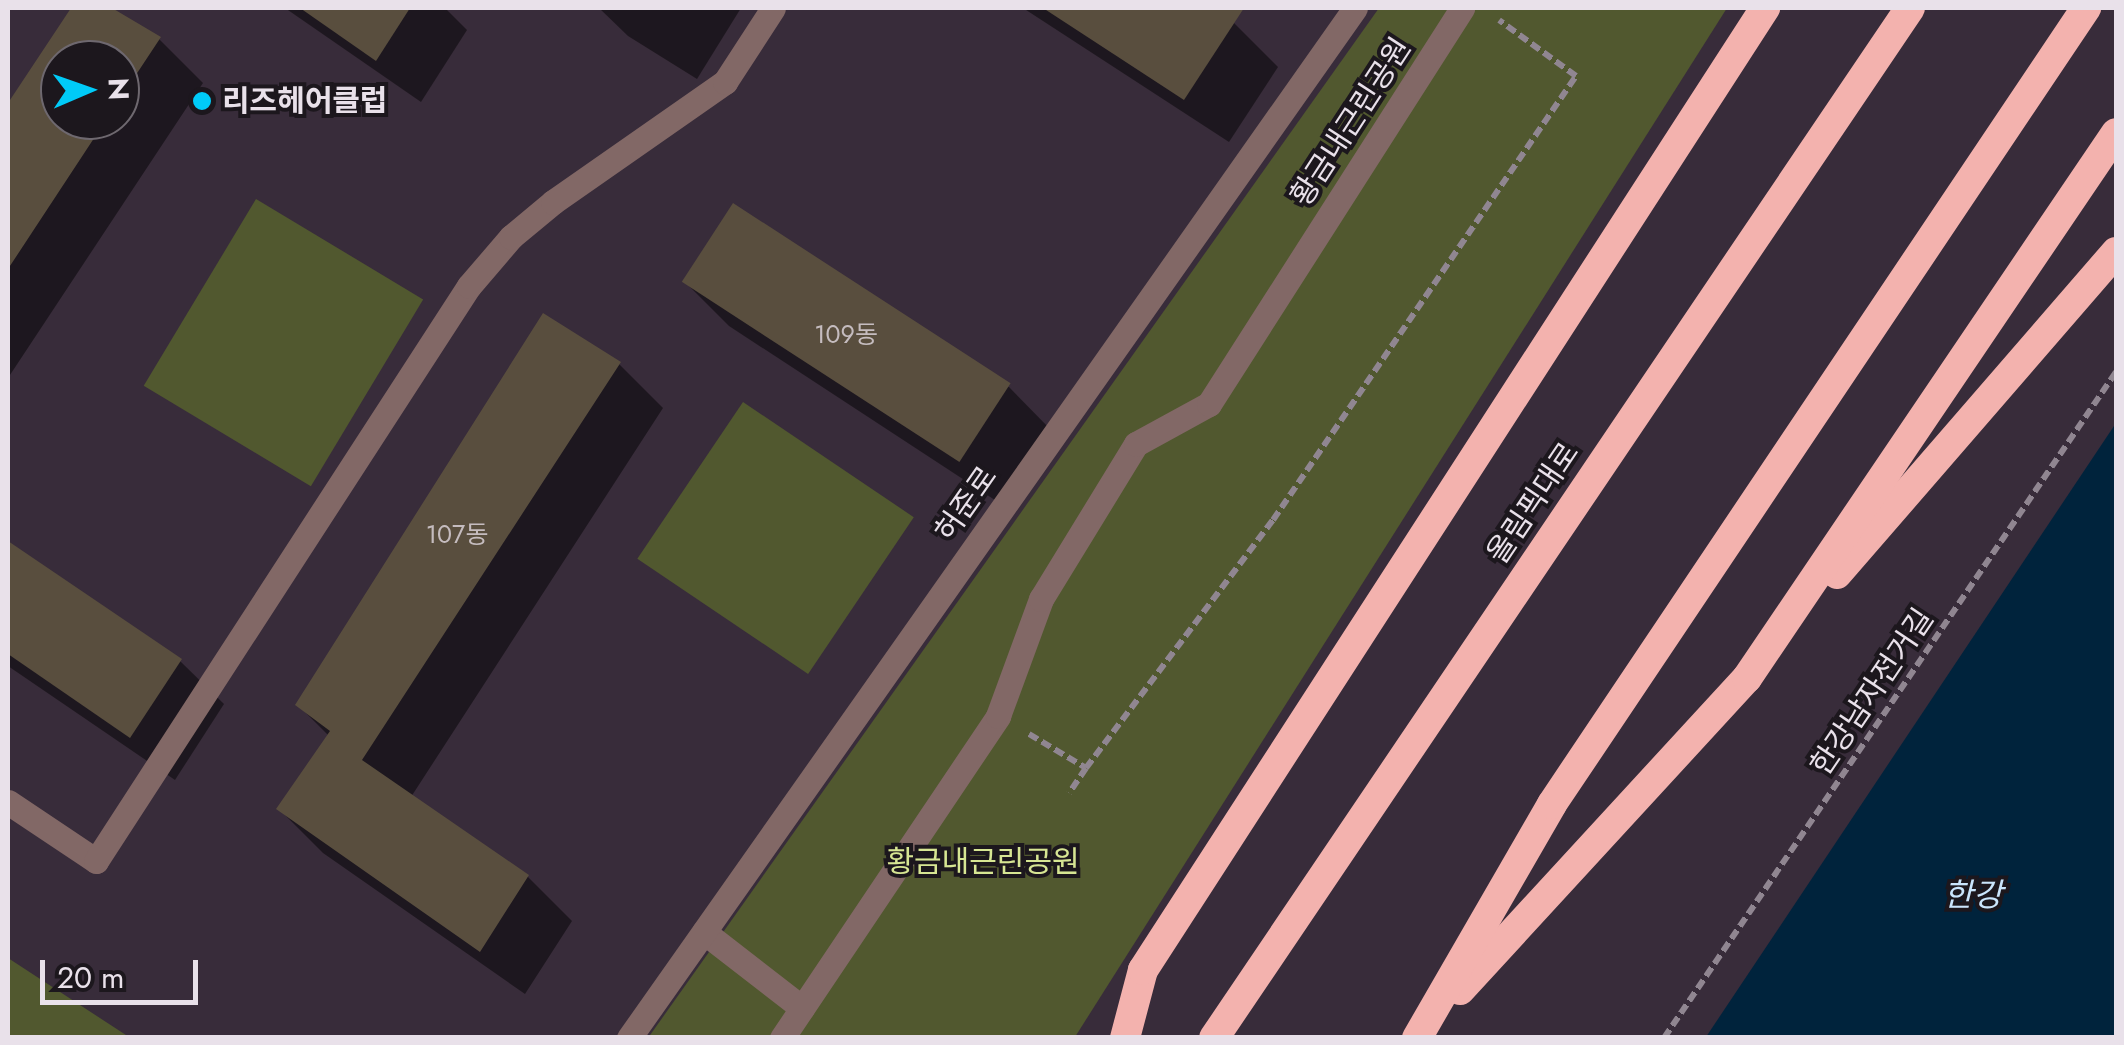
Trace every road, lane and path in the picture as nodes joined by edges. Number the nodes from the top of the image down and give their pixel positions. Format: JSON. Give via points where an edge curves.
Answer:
{"nodes":[{"id":1,"x":772,"y":8,"type":"edge"},
{"id":2,"x":1355,"y":8,"type":"edge"},
{"id":3,"x":1462,"y":8,"type":"edge"},
{"id":4,"x":1764,"y":8,"type":"edge"},
{"id":5,"x":1910,"y":8,"type":"edge"},
{"id":6,"x":2086,"y":8,"type":"edge"},
{"id":7,"x":1497,"y":19,"type":"dead end"},
{"id":8,"x":2116,"y":134,"type":"edge"},
{"id":9,"x":2106,"y":263,"type":"edge"},
{"id":10,"x":2116,"y":372,"type":"edge"},
{"id":11,"x":1746,"y":678,"type":"junction"},
{"id":12,"x":998,"y":716,"type":"junction"},
{"id":13,"x":1086,"y":768,"type":"junction"},
{"id":14,"x":1069,"y":792,"type":"dead end"},
{"id":15,"x":8,"y":802,"type":"edge"},
{"id":16,"x":704,"y":932,"type":"junction"},
{"id":17,"x":802,"y":1008,"type":"junction"},
{"id":18,"x":1419,"y":1035,"type":"edge"},
{"id":19,"x":629,"y":1038,"type":"edge"},
{"id":20,"x":782,"y":1038,"type":"edge"},
{"id":21,"x":1125,"y":1038,"type":"edge"},
{"id":22,"x":1214,"y":1038,"type":"edge"},
{"id":23,"x":1664,"y":1038,"type":"edge"}],
"edges":[{"from":1,"to":15,"type":"street","via":[[725,82],[552,202],[469,286],[96,861]]},
{"from":2,"to":16,"type":"street","name":"허준로"},
{"from":3,"to":12,"type":"street","name":"황금내근린공원","via":[[1209,404],[1136,444],[1040,598]]},
{"from":4,"to":21,"type":"highway","via":[[1142,970]]},
{"from":5,"to":22,"type":"highway","name":"올림픽대로"},
{"from":6,"to":18,"type":"highway","via":[[1552,804]]},
{"from":7,"to":13,"type":"path","via":[[1576,76],[1273,520]]},
{"from":8,"to":11,"type":"highway"},
{"from":9,"to":11,"type":"highway"},
{"from":10,"to":23,"type":"path","name":"한강남자전거길"},
{"from":11,"to":18,"type":"highway"},
{"from":12,"to":13,"type":"path"},
{"from":12,"to":17,"type":"street","name":"황금내근린공원"},
{"from":13,"to":14,"type":"path"},
{"from":16,"to":17,"type":"street"},
{"from":16,"to":19,"type":"street","name":"허준로"},
{"from":17,"to":20,"type":"street","name":"황금내근린공원"}]}
